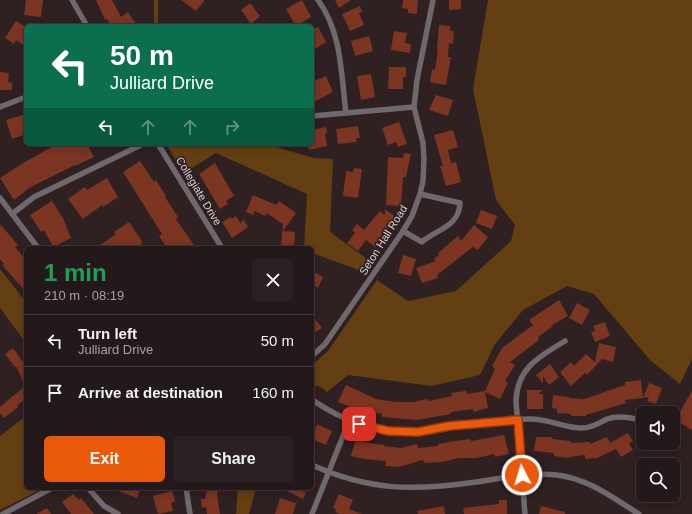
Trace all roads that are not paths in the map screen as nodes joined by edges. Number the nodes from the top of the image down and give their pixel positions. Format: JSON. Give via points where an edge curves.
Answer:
{"nodes":[{"id":1,"x":72,"y":0,"type":"edge"},
{"id":2,"x":318,"y":0,"type":"edge"},
{"id":3,"x":433,"y":0,"type":"edge"},
{"id":4,"x":86,"y":24,"type":"edge"},
{"id":5,"x":24,"y":98,"type":"edge"},
{"id":6,"x":0,"y":107,"type":"edge"},
{"id":7,"x":414,"y":107,"type":"junction"},
{"id":8,"x":346,"y":113,"type":"junction"},
{"id":9,"x":314,"y":116,"type":"edge"},
{"id":10,"x":139,"y":146,"type":"edge"},
{"id":11,"x":159,"y":146,"type":"edge"},
{"id":12,"x":420,"y":194,"type":"junction"},
{"id":13,"x":0,"y":198,"type":"edge"},
{"id":14,"x":12,"y":214,"type":"junction"},
{"id":15,"x":403,"y":231,"type":"junction"},
{"id":16,"x":36,"y":246,"type":"edge"},
{"id":17,"x":221,"y":246,"type":"edge"},
{"id":18,"x":565,"y":341,"type":"dead end"},
{"id":19,"x":314,"y":354,"type":"edge"},
{"id":20,"x":314,"y":401,"type":"dead end"},
{"id":21,"x":636,"y":419,"type":"edge"},
{"id":22,"x":518,"y":420,"type":"junction"},
{"id":23,"x":349,"y":421,"type":"junction"},
{"id":24,"x":314,"y":466,"type":"edge"},
{"id":25,"x":328,"y":472,"type":"junction"},
{"id":26,"x":522,"y":475,"type":"junction"},
{"id":27,"x":48,"y":490,"type":"edge"},
{"id":28,"x":90,"y":490,"type":"edge"},
{"id":29,"x":186,"y":490,"type":"edge"},
{"id":30,"x":3,"y":514,"type":"edge"},
{"id":31,"x":118,"y":514,"type":"edge"},
{"id":32,"x":190,"y":514,"type":"edge"},
{"id":33,"x":312,"y":514,"type":"edge"},
{"id":34,"x":525,"y":514,"type":"edge"},
{"id":35,"x":639,"y":514,"type":"edge"}],
"edges":[{"from":1,"to":4,"type":"street"},
{"from":2,"to":8,"type":"street","via":[[337,39]]},
{"from":3,"to":7,"type":"street","name":"Seton Hall Road"},
{"from":5,"to":6,"type":"street"},
{"from":7,"to":8,"type":"street"},
{"from":7,"to":12,"type":"street","name":"Seton Hall Road","via":[[423,154]]},
{"from":8,"to":9,"type":"street"},
{"from":10,"to":14,"type":"street","via":[[34,197]]},
{"from":11,"to":17,"type":"street","name":"Collegiate Drive"},
{"from":12,"to":15,"type":"street","name":"Seton Hall Road"},
{"from":12,"to":15,"type":"street","via":[[460,203],[458,215],[448,227],[422,242]]},
{"from":13,"to":14,"type":"street"},
{"from":14,"to":16,"type":"street"},
{"from":15,"to":19,"type":"street","name":"Seton Hall Road","via":[[325,344]]},
{"from":18,"to":22,"type":"street","via":[[533,360],[522,375],[516,393]]},
{"from":20,"to":23,"type":"street"},
{"from":21,"to":22,"type":"street","via":[[618,417],[581,428],[541,420]]},
{"from":22,"to":23,"type":"street","via":[[449,426],[418,432],[388,431]]},
{"from":22,"to":26,"type":"street"},
{"from":23,"to":25,"type":"street"},
{"from":24,"to":25,"type":"street"},
{"from":25,"to":26,"type":"street","via":[[379,486],[422,488]]},
{"from":25,"to":33,"type":"street"},
{"from":26,"to":34,"type":"street"},
{"from":26,"to":35,"type":"street","via":[[558,475],[581,481],[605,492]]},
{"from":27,"to":30,"type":"street"},
{"from":28,"to":31,"type":"street","via":[[104,506]]},
{"from":29,"to":32,"type":"street"}]}
